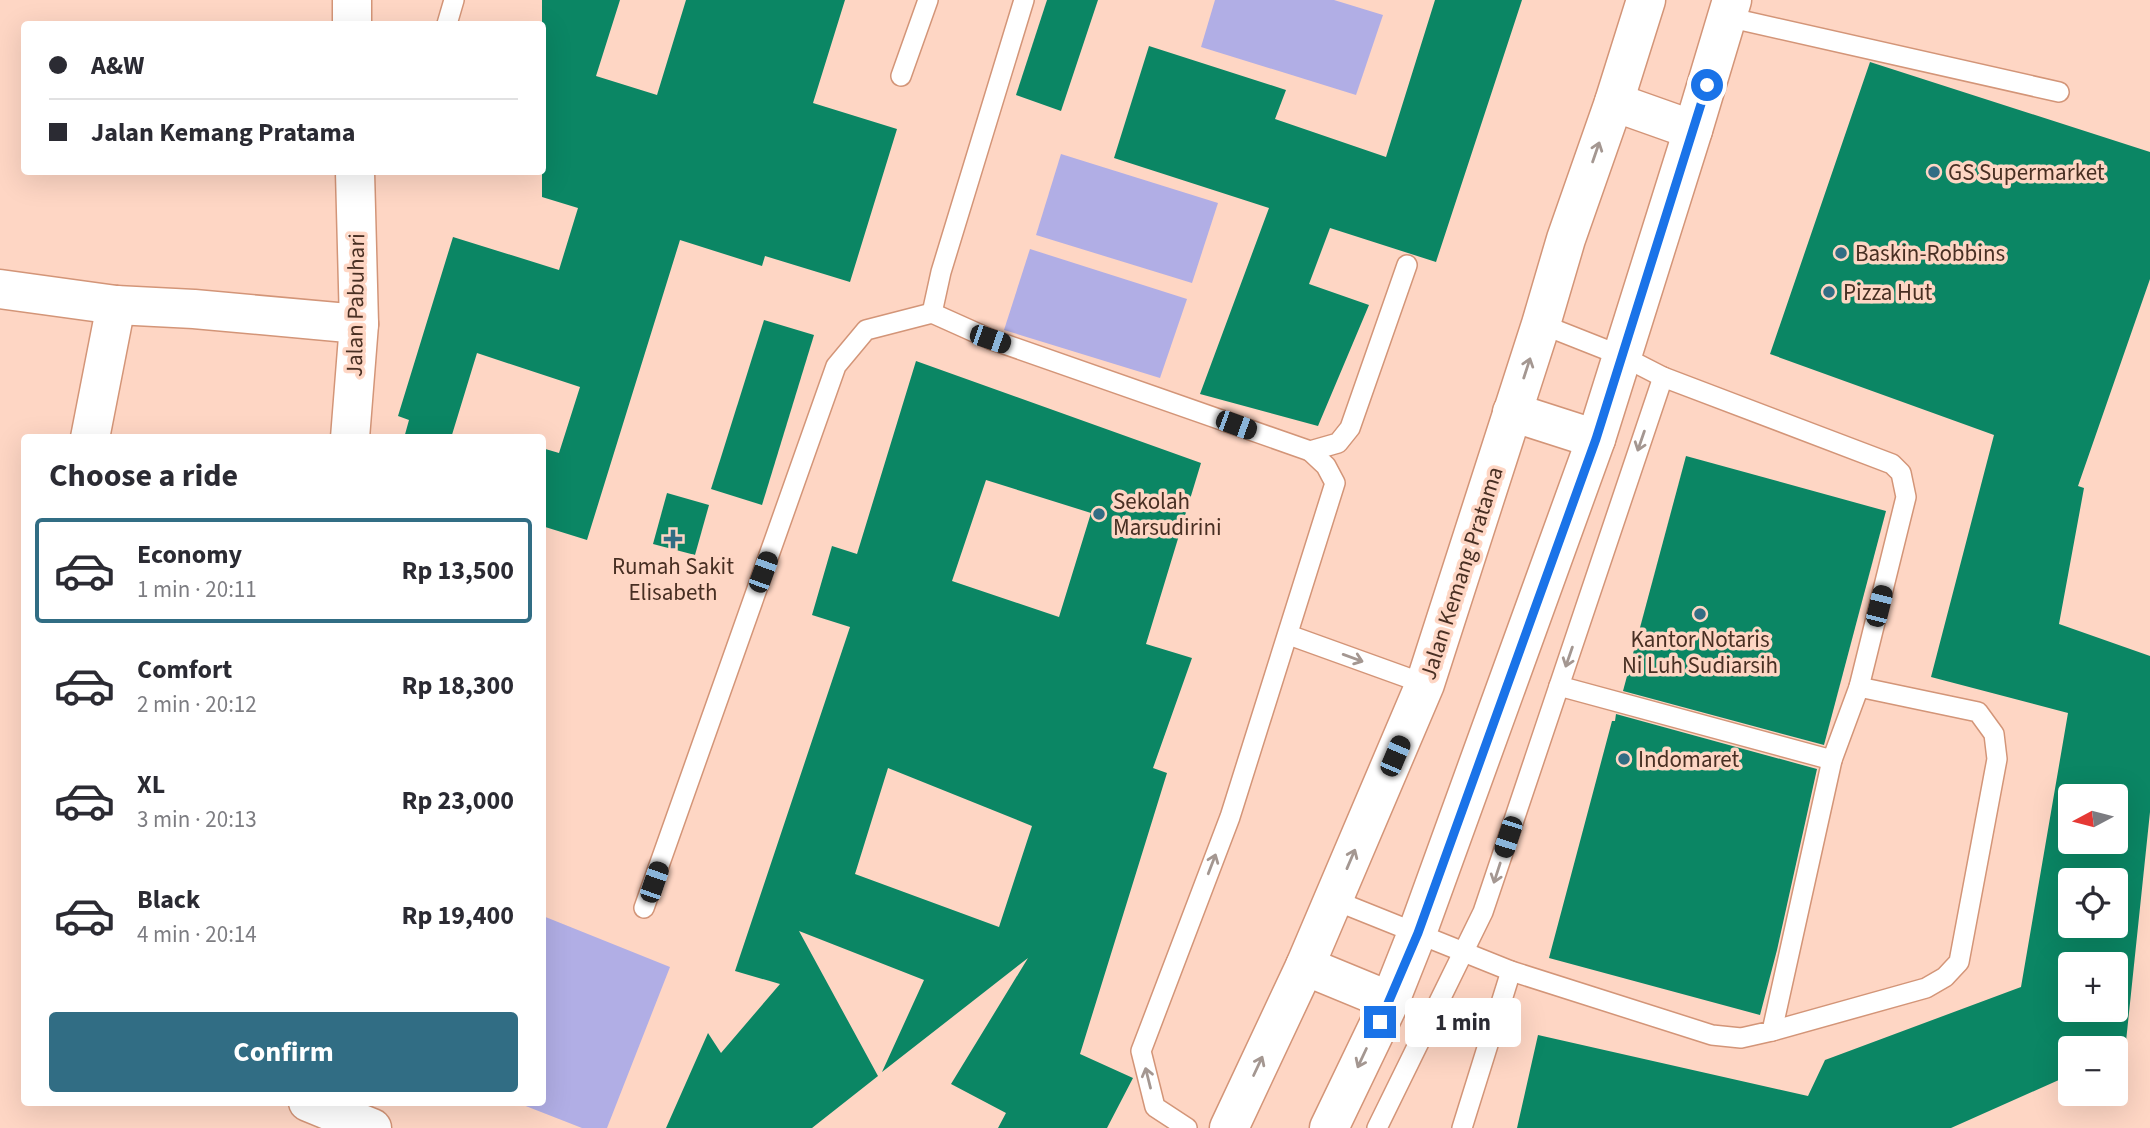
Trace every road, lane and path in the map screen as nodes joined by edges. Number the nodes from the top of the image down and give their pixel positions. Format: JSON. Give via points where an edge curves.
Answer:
{"nodes":[{"id":1,"x":352,"y":0,"type":"edge"},
{"id":2,"x":454,"y":0,"type":"edge"},
{"id":3,"x":928,"y":0,"type":"edge"},
{"id":4,"x":1024,"y":0,"type":"edge"},
{"id":5,"x":1646,"y":0,"type":"edge"},
{"id":6,"x":1730,"y":8,"type":"edge"},
{"id":7,"x":352,"y":21,"type":"edge"},
{"id":8,"x":448,"y":21,"type":"edge"},
{"id":9,"x":901,"y":76,"type":"dead end"},
{"id":10,"x":2059,"y":92,"type":"dead end"},
{"id":11,"x":1614,"y":102,"type":"junction"},
{"id":12,"x":1693,"y":130,"type":"junction"},
{"id":13,"x":355,"y":175,"type":"edge"},
{"id":14,"x":1406,"y":265,"type":"dead end"},
{"id":15,"x":0,"y":289,"type":"edge"},
{"id":16,"x":116,"y":304,"type":"junction"},
{"id":17,"x":932,"y":313,"type":"junction"},
{"id":18,"x":359,"y":324,"type":"junction"},
{"id":19,"x":1541,"y":324,"type":"junction"},
{"id":20,"x":1622,"y":356,"type":"junction"},
{"id":21,"x":1663,"y":376,"type":"junction"},
{"id":22,"x":1513,"y":412,"type":"junction"},
{"id":23,"x":91,"y":434,"type":"edge"},
{"id":24,"x":351,"y":434,"type":"edge"},
{"id":25,"x":1596,"y":439,"type":"junction"},
{"id":26,"x":1310,"y":451,"type":"junction"},
{"id":27,"x":1289,"y":635,"type":"junction"},
{"id":28,"x":1425,"y":684,"type":"junction"},
{"id":29,"x":1559,"y":685,"type":"junction"},
{"id":30,"x":1859,"y":687,"type":"junction"},
{"id":31,"x":1832,"y":760,"type":"junction"},
{"id":32,"x":1334,"y":900,"type":"junction"},
{"id":33,"x":645,"y":908,"type":"dead end"},
{"id":34,"x":1418,"y":933,"type":"junction"},
{"id":35,"x":1465,"y":952,"type":"junction"},
{"id":36,"x":1305,"y":966,"type":"junction"},
{"id":37,"x":1511,"y":971,"type":"junction"},
{"id":38,"x":1390,"y":1001,"type":"junction"},
{"id":39,"x":1772,"y":1031,"type":"junction"},
{"id":40,"x":317,"y":1106,"type":"edge"},
{"id":41,"x":364,"y":1126,"type":"edge"},
{"id":42,"x":1187,"y":1128,"type":"edge"},
{"id":43,"x":1229,"y":1128,"type":"edge"},
{"id":44,"x":1329,"y":1128,"type":"edge"},
{"id":45,"x":1377,"y":1128,"type":"edge"},
{"id":46,"x":1462,"y":1128,"type":"edge"}],
"edges":[{"from":1,"to":7,"type":"street"},
{"from":2,"to":8,"type":"lane"},
{"from":3,"to":9,"type":"lane"},
{"from":4,"to":17,"type":"lane"},
{"from":5,"to":11,"type":"street","name":"Jalan Kemang Pratama"},
{"from":6,"to":10,"type":"lane"},
{"from":6,"to":12,"type":"street"},
{"from":11,"to":12,"type":"street"},
{"from":19,"to":11,"type":"street","name":"Jalan Kemang Pratama","one_way":true},
{"from":12,"to":20,"type":"street"},
{"from":13,"to":18,"type":"street","name":"Jalan Pabuhari"},
{"from":14,"to":26,"type":"lane","via":[[1350,428],[1338,443]]},
{"from":15,"to":16,"type":"street"},
{"from":16,"to":18,"type":"street"},
{"from":16,"to":23,"type":"street"},
{"from":17,"to":26,"type":"lane","via":[[990,339]]},
{"from":17,"to":33,"type":"lane","via":[[866,330],[836,366]]},
{"from":18,"to":24,"type":"street","name":"Jalan Pabuhari"},
{"from":19,"to":20,"type":"lane"},
{"from":22,"to":19,"type":"street","name":"Jalan Kemang Pratama","one_way":true},
{"from":20,"to":21,"type":"lane"},
{"from":20,"to":25,"type":"street"},
{"from":21,"to":29,"type":"lane","one_way":true},
{"from":21,"to":30,"type":"lane","via":[[1892,464],[1901,473],[1906,497]]},
{"from":22,"to":25,"type":"street"},
{"from":22,"to":28,"type":"street","name":"Jalan Kemang Pratama"},
{"from":25,"to":34,"type":"street"},
{"from":26,"to":27,"type":"lane","via":[[1335,483]]},
{"from":27,"to":28,"type":"lane","one_way":true},
{"from":42,"to":27,"type":"lane","one_way":true,"via":[[1155,1107],[1141,1051],[1230,817]]},
{"from":32,"to":28,"type":"street","name":"Jalan Kemang Pratama","one_way":true},
{"from":29,"to":31,"type":"lane"},
{"from":29,"to":35,"type":"lane","one_way":true,"via":[[1483,912]]},
{"from":30,"to":31,"type":"lane"},
{"from":30,"to":39,"type":"lane","via":[[1978,712],[1994,734],[1997,759],[1959,962],[1926,988]]},
{"from":31,"to":39,"type":"lane"},
{"from":32,"to":34,"type":"lane"},
{"from":32,"to":36,"type":"street","name":"Jalan Kemang Pratama"},
{"from":34,"to":35,"type":"lane"},
{"from":34,"to":38,"type":"street"},
{"from":35,"to":37,"type":"lane"},
{"from":35,"to":45,"type":"lane"},
{"from":36,"to":38,"type":"street"},
{"from":43,"to":36,"type":"street","name":"Jalan Kemang Pratama","one_way":true},
{"from":37,"to":39,"type":"lane","via":[[1712,1035],[1741,1038]]},
{"from":37,"to":46,"type":"lane"},
{"from":38,"to":44,"type":"street","one_way":true},
{"from":40,"to":41,"type":"street"}]}
